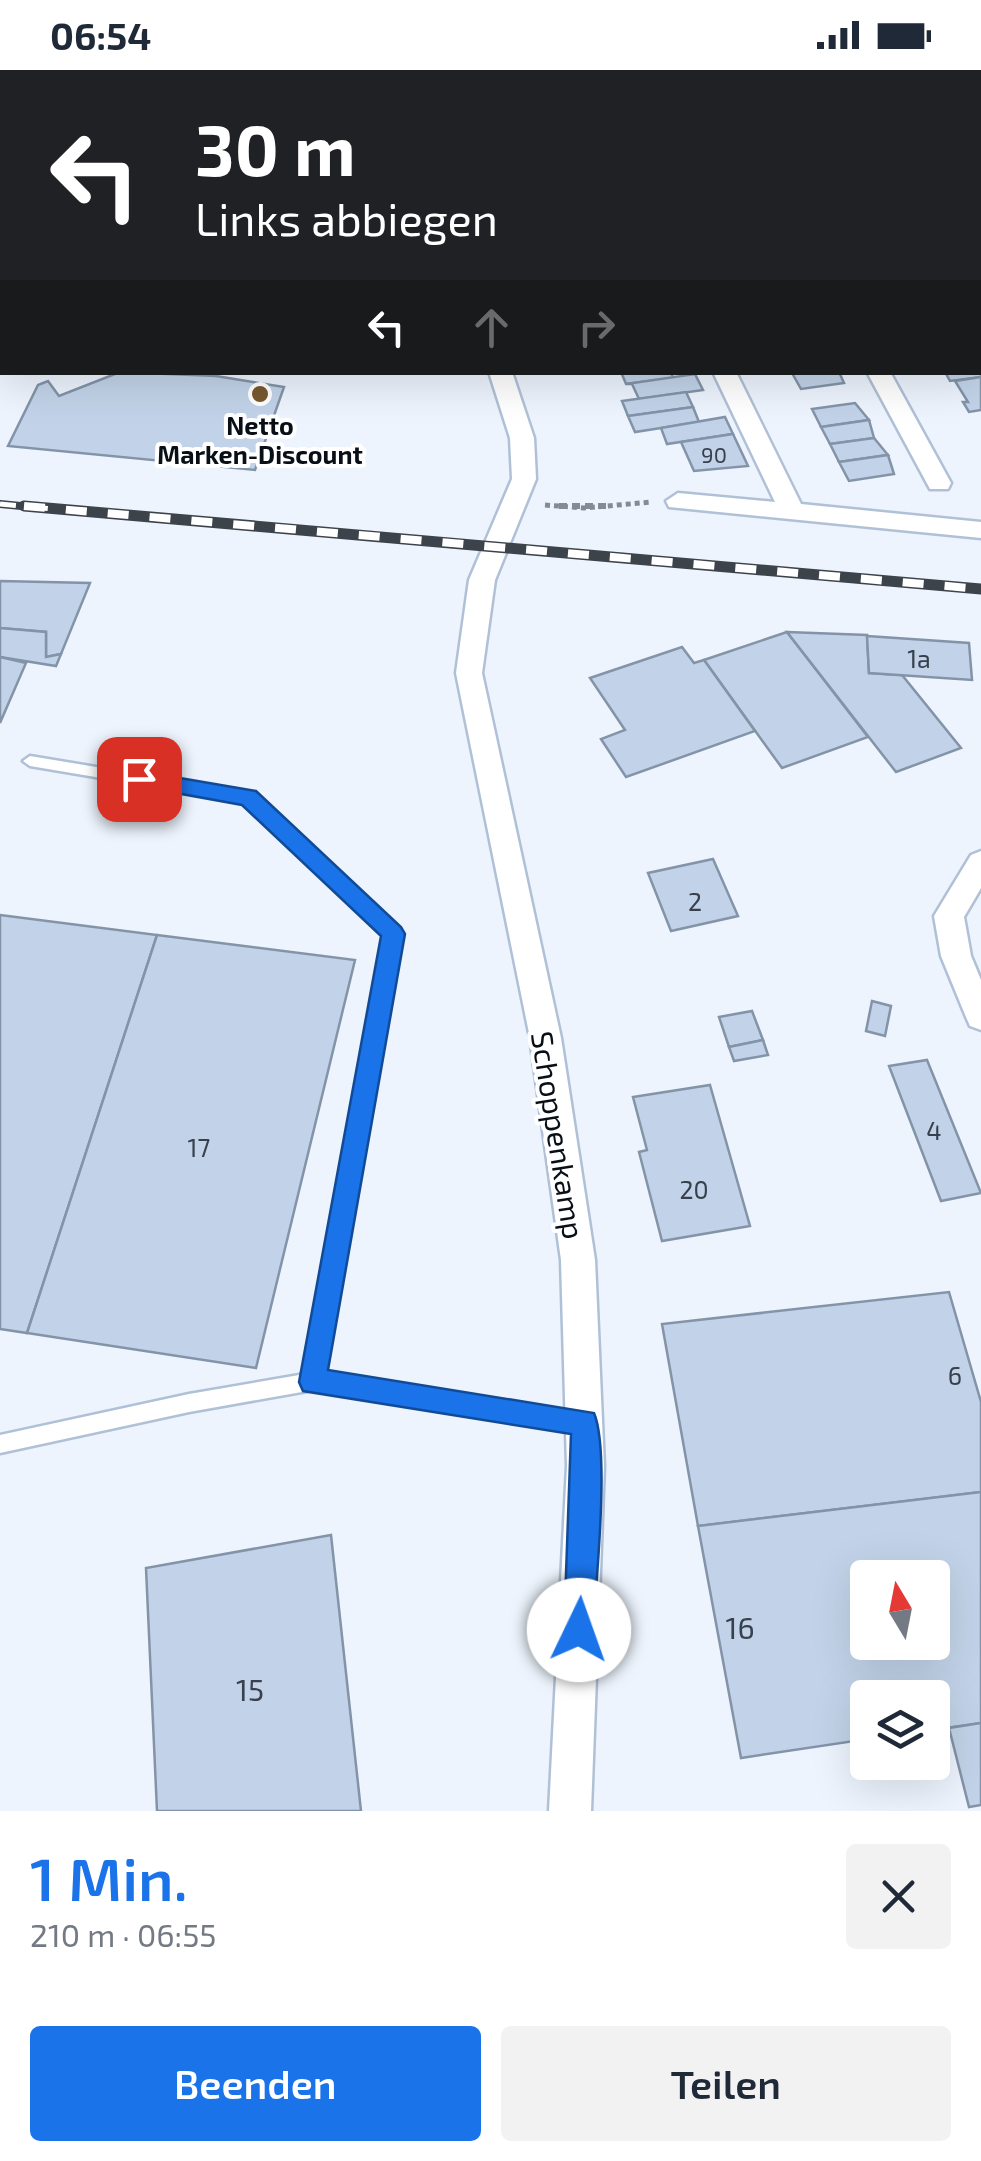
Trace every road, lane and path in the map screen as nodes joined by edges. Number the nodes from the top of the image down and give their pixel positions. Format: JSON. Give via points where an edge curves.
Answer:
{"nodes":[{"id":1,"x":501,"y":375,"type":"edge"},
{"id":2,"x":725,"y":375,"type":"edge"},
{"id":3,"x":880,"y":375,"type":"edge"},
{"id":4,"x":939,"y":483,"type":"dead end"},
{"id":5,"x":521,"y":491,"type":"junction"},
{"id":6,"x":678,"y":501,"type":"joint"},
{"id":7,"x":792,"y":512,"type":"junction"},
{"id":8,"x":981,"y":530,"type":"edge"},
{"id":9,"x":30,"y":761,"type":"dead end"},
{"id":10,"x":981,"y":862,"type":"edge"},
{"id":11,"x":981,"y":1017,"type":"edge"},
{"id":12,"x":313,"y":1382,"type":"junction"},
{"id":13,"x":584,"y":1422,"type":"junction"},
{"id":14,"x":0,"y":1444,"type":"edge"},
{"id":15,"x":570,"y":1811,"type":"edge"}],
"edges":[{"from":1,"to":5,"type":"street","via":[[522,434]]},
{"from":2,"to":7,"type":"street"},
{"from":3,"to":4,"type":"street"},
{"from":5,"to":6,"type":"path","via":[[584,508]]},
{"from":5,"to":13,"type":"street","name":"Schoppenkamp","via":[[492,550],[477,602],[469,673],[554,1078],[578,1262]]},
{"from":6,"to":7,"type":"street"},
{"from":7,"to":8,"type":"street"},
{"from":9,"to":12,"type":"lane","via":[[248,797],[393,934]]},
{"from":10,"to":11,"type":"street","via":[[949,916],[956,956]]},
{"from":12,"to":13,"type":"lane"},
{"from":12,"to":14,"type":"lane"},
{"from":13,"to":15,"type":"street","name":"Schoppenkamp"}]}
